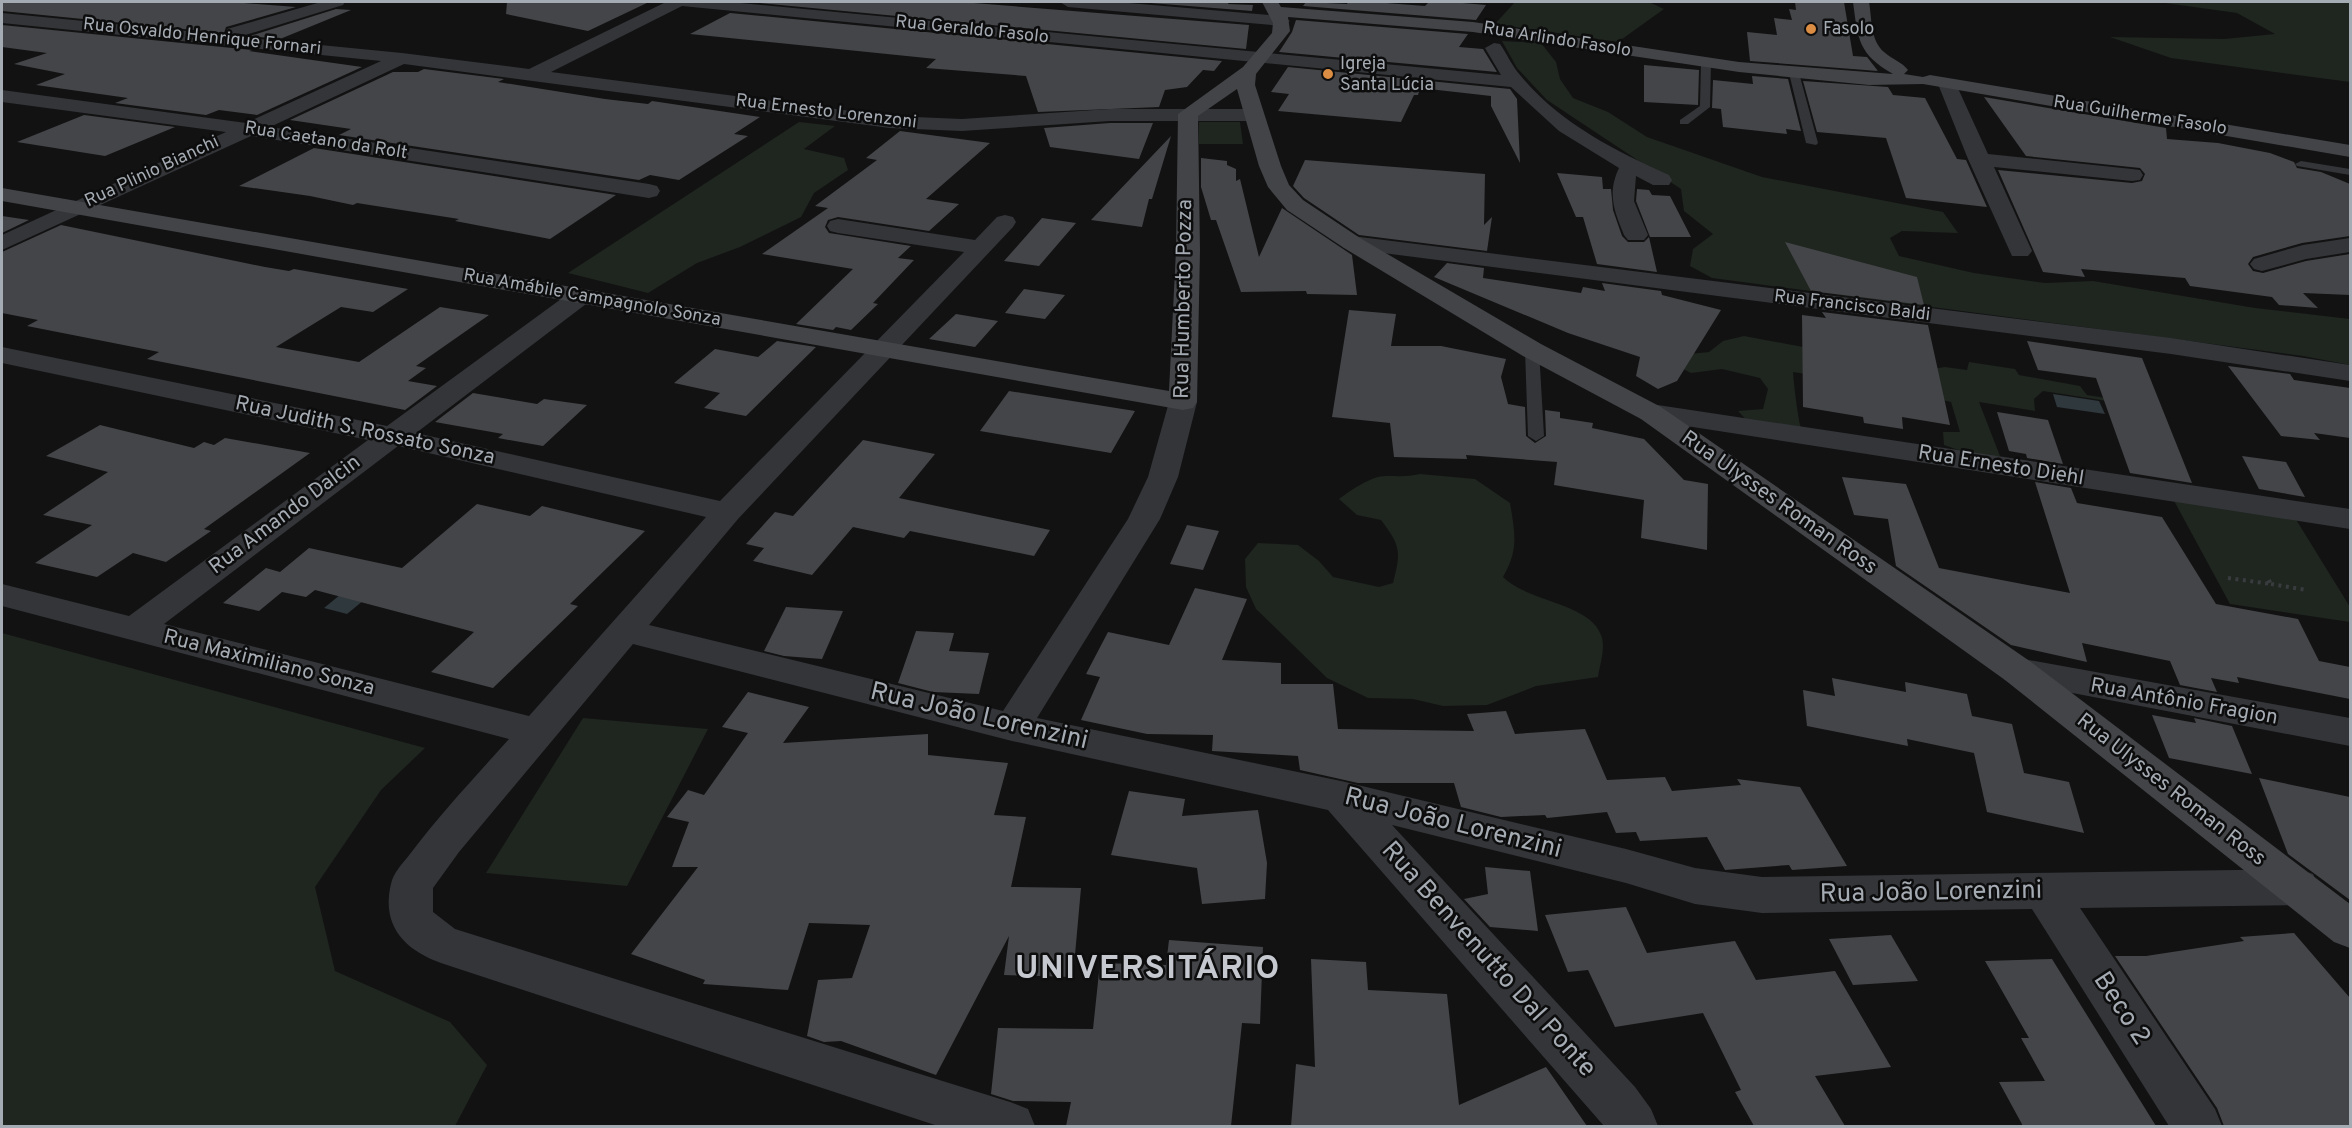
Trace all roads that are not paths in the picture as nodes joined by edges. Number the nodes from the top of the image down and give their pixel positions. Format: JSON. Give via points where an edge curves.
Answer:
{"nodes":[{"id":1,"x":337,"y":2,"type":"edge"},
{"id":2,"x":678,"y":2,"type":"edge"},
{"id":3,"x":686,"y":2,"type":"edge"},
{"id":4,"x":1068,"y":2,"type":"edge"},
{"id":5,"x":1861,"y":2,"type":"edge"},
{"id":6,"x":1276,"y":11,"type":"edge"},
{"id":7,"x":2,"y":18,"type":"edge"},
{"id":8,"x":217,"y":38,"type":"junction"},
{"id":9,"x":1889,"y":40,"type":"dead end"},
{"id":10,"x":1494,"y":48,"type":"dead end"},
{"id":11,"x":402,"y":57,"type":"junction"},
{"id":12,"x":1706,"y":63,"type":"junction"},
{"id":13,"x":1252,"y":66,"type":"junction"},
{"id":14,"x":535,"y":73,"type":"junction"},
{"id":15,"x":1794,"y":73,"type":"junction"},
{"id":16,"x":1921,"y":75,"type":"junction"},
{"id":17,"x":1516,"y":82,"type":"junction"},
{"id":18,"x":2,"y":96,"type":"edge"},
{"id":19,"x":1188,"y":114,"type":"junction"},
{"id":20,"x":1253,"y":115,"type":"junction"},
{"id":21,"x":1684,"y":122,"type":"dead end"},
{"id":22,"x":247,"y":129,"type":"junction"},
{"id":23,"x":2278,"y":135,"type":"junction"},
{"id":24,"x":1812,"y":143,"type":"dead end"},
{"id":25,"x":2350,"y":145,"type":"edge"},
{"id":26,"x":2350,"y":151,"type":"edge"},
{"id":27,"x":1978,"y":159,"type":"junction"},
{"id":28,"x":2301,"y":164,"type":"dead end"},
{"id":29,"x":1630,"y":166,"type":"junction"},
{"id":30,"x":2350,"y":172,"type":"edge"},
{"id":31,"x":2132,"y":175,"type":"dead end"},
{"id":32,"x":1661,"y":180,"type":"dead end"},
{"id":33,"x":649,"y":191,"type":"dead end"},
{"id":34,"x":2,"y":195,"type":"edge"},
{"id":35,"x":77,"y":207,"type":"junction"},
{"id":36,"x":1005,"y":222,"type":"dead end"},
{"id":37,"x":838,"y":226,"type":"dead end"},
{"id":38,"x":1636,"y":234,"type":"dead end"},
{"id":39,"x":2,"y":243,"type":"edge"},
{"id":40,"x":1352,"y":243,"type":"junction"},
{"id":41,"x":2350,"y":245,"type":"edge"},
{"id":42,"x":981,"y":248,"type":"junction"},
{"id":43,"x":2020,"y":251,"type":"dead end"},
{"id":44,"x":2262,"y":264,"type":"dead end"},
{"id":45,"x":581,"y":296,"type":"junction"},
{"id":46,"x":882,"y":350,"type":"junction"},
{"id":47,"x":1532,"y":351,"type":"junction"},
{"id":48,"x":2,"y":355,"type":"edge"},
{"id":49,"x":2350,"y":373,"type":"edge"},
{"id":50,"x":1183,"y":402,"type":"junction"},
{"id":51,"x":1651,"y":413,"type":"junction"},
{"id":52,"x":391,"y":436,"type":"junction"},
{"id":53,"x":1536,"y":436,"type":"dead end"},
{"id":54,"x":727,"y":512,"type":"junction"},
{"id":55,"x":2350,"y":519,"type":"edge"},
{"id":56,"x":2,"y":595,"type":"edge"},
{"id":57,"x":134,"y":629,"type":"junction"},
{"id":58,"x":623,"y":630,"type":"junction"},
{"id":59,"x":2018,"y":671,"type":"junction"},
{"id":60,"x":1012,"y":727,"type":"junction"},
{"id":61,"x":536,"y":732,"type":"junction"},
{"id":62,"x":2350,"y":732,"type":"edge"},
{"id":63,"x":1341,"y":797,"type":"junction"},
{"id":64,"x":2298,"y":887,"type":"junction"},
{"id":65,"x":2045,"y":892,"type":"junction"},
{"id":66,"x":2350,"y":929,"type":"edge"},
{"id":67,"x":1010,"y":1126,"type":"edge"},
{"id":68,"x":1633,"y":1126,"type":"edge"},
{"id":69,"x":2197,"y":1126,"type":"edge"}],
"edges":[{"from":1,"to":8,"type":"street"},
{"from":2,"to":14,"type":"street"},
{"from":3,"to":13,"type":"street","name":"Rua Geraldo Fasolo"},
{"from":4,"to":6,"type":"street"},
{"from":5,"to":16,"type":"street","name":"Rua Guilherme Fasolo","via":[[1869,49],[1882,61]]},
{"from":6,"to":12,"type":"street","name":"Rua Arlindo Fasolo","via":[[1473,27]]},
{"from":6,"to":13,"type":"street","via":[[1282,31],[1279,39]]},
{"from":7,"to":8,"type":"street","name":"Rua Osvaldo Henrique Fornari"},
{"from":8,"to":11,"type":"street","name":"Rua Osvaldo Henrique Fornari"},
{"from":9,"to":16,"type":"street","via":[[1896,53]]},
{"from":10,"to":17,"type":"street"},
{"from":11,"to":14,"type":"street","name":"Rua Ernesto Lorenzoni"},
{"from":11,"to":22,"type":"street","name":"Rua Plinio Bianchi"},
{"from":12,"to":15,"type":"street","name":"Rua Arlindo Fasolo"},
{"from":12,"to":21,"type":"lane","via":[[1706,102]]},
{"from":13,"to":17,"type":"street","name":"Rua Geraldo Fasolo"},
{"from":13,"to":19,"type":"street"},
{"from":13,"to":20,"type":"street","name":"Rua Ulysses Roman Ross","via":[[1246,85]]},
{"from":14,"to":19,"type":"street","name":"Rua Ernesto Lorenzoni","via":[[925,124]]},
{"from":15,"to":16,"type":"street","name":"Rua Arlindo Fasolo"},
{"from":15,"to":24,"type":"lane"},
{"from":16,"to":23,"type":"street","name":"Rua Guilherme Fasolo"},
{"from":16,"to":27,"type":"street"},
{"from":17,"to":29,"type":"street","via":[[1549,114]]},
{"from":18,"to":22,"type":"street","name":"Rua Caetano da Rolt"},
{"from":19,"to":20,"type":"street","name":"Rua Ernesto Lorenzoni"},
{"from":19,"to":50,"type":"street","name":"Rua Humberto Pozza"},
{"from":20,"to":40,"type":"street","name":"Rua Ulysses Roman Ross","via":[[1279,187],[1295,205]]},
{"from":22,"to":33,"type":"street","name":"Rua Caetano da Rolt"},
{"from":22,"to":35,"type":"street","name":"Rua Plinio Bianchi"},
{"from":23,"to":25,"type":"street","name":"Rua Guilherme Fasolo"},
{"from":23,"to":26,"type":"street","name":"Rua Guilherme Fasolo"},
{"from":27,"to":31,"type":"street"},
{"from":27,"to":43,"type":"street"},
{"from":28,"to":30,"type":"lane"},
{"from":29,"to":32,"type":"street"},
{"from":29,"to":38,"type":"street","via":[[1621,191]]},
{"from":34,"to":35,"type":"street","name":"Rua Amábile Campagnolo Sonza"},
{"from":35,"to":39,"type":"street","name":"Rua Plinio Bianchi"},
{"from":35,"to":45,"type":"street","name":"Rua Amábile Campagnolo Sonza"},
{"from":36,"to":42,"type":"street"},
{"from":37,"to":42,"type":"street"},
{"from":40,"to":47,"type":"street","name":"Rua Ulysses Roman Ross"},
{"from":40,"to":49,"type":"street","name":"Rua Francisco Baldi","via":[[2171,346]]},
{"from":41,"to":44,"type":"street","via":[[2303,252]]},
{"from":42,"to":46,"type":"street"},
{"from":45,"to":46,"type":"street","name":"Rua Amábile Campagnolo Sonza"},
{"from":45,"to":52,"type":"street","name":"Rua Amando Dalcin"},
{"from":46,"to":50,"type":"street","name":"Rua Amábile Campagnolo Sonza"},
{"from":46,"to":54,"type":"street"},
{"from":47,"to":51,"type":"street","name":"Rua Ulysses Roman Ross"},
{"from":47,"to":53,"type":"lane"},
{"from":48,"to":52,"type":"street","name":"Rua Judith S. Rossato Sonza"},
{"from":50,"to":60,"type":"street","name":"Rua Humberto Pozza","via":[[1163,477],[1144,519]]},
{"from":51,"to":55,"type":"street","name":"Rua Ernesto Diehl"},
{"from":51,"to":59,"type":"street","name":"Rua Ulysses Roman Ross"},
{"from":52,"to":54,"type":"street","name":"Rua Judith S. Rossato Sonza"},
{"from":52,"to":57,"type":"street","name":"Rua Amando Dalcin"},
{"from":54,"to":58,"type":"street"},
{"from":56,"to":57,"type":"street","name":"Rua Maximiliano Sonza"},
{"from":57,"to":61,"type":"street","name":"Rua Maximiliano Sonza"},
{"from":58,"to":60,"type":"street","name":"Rua João Lorenzini"},
{"from":58,"to":61,"type":"street"},
{"from":59,"to":62,"type":"street","name":"Rua Antônio Fragion"},
{"from":59,"to":64,"type":"street","name":"Rua Ulysses Roman Ross"},
{"from":60,"to":63,"type":"street","name":"Rua João Lorenzini"},
{"from":61,"to":67,"type":"street","via":[[444,840],[412,884],[411,920],[441,944]]},
{"from":63,"to":65,"type":"street","name":"Rua João Lorenzini","via":[[1695,886],[1739,892]]},
{"from":63,"to":68,"type":"street","name":"Rua Benvenutto Dal Ponte","via":[[1618,1104]]},
{"from":64,"to":65,"type":"street","name":"Rua João Lorenzini"},
{"from":64,"to":66,"type":"street","name":"Rua Ulysses Roman Ross"},
{"from":65,"to":69,"type":"street","name":"Beco 2"}]}
